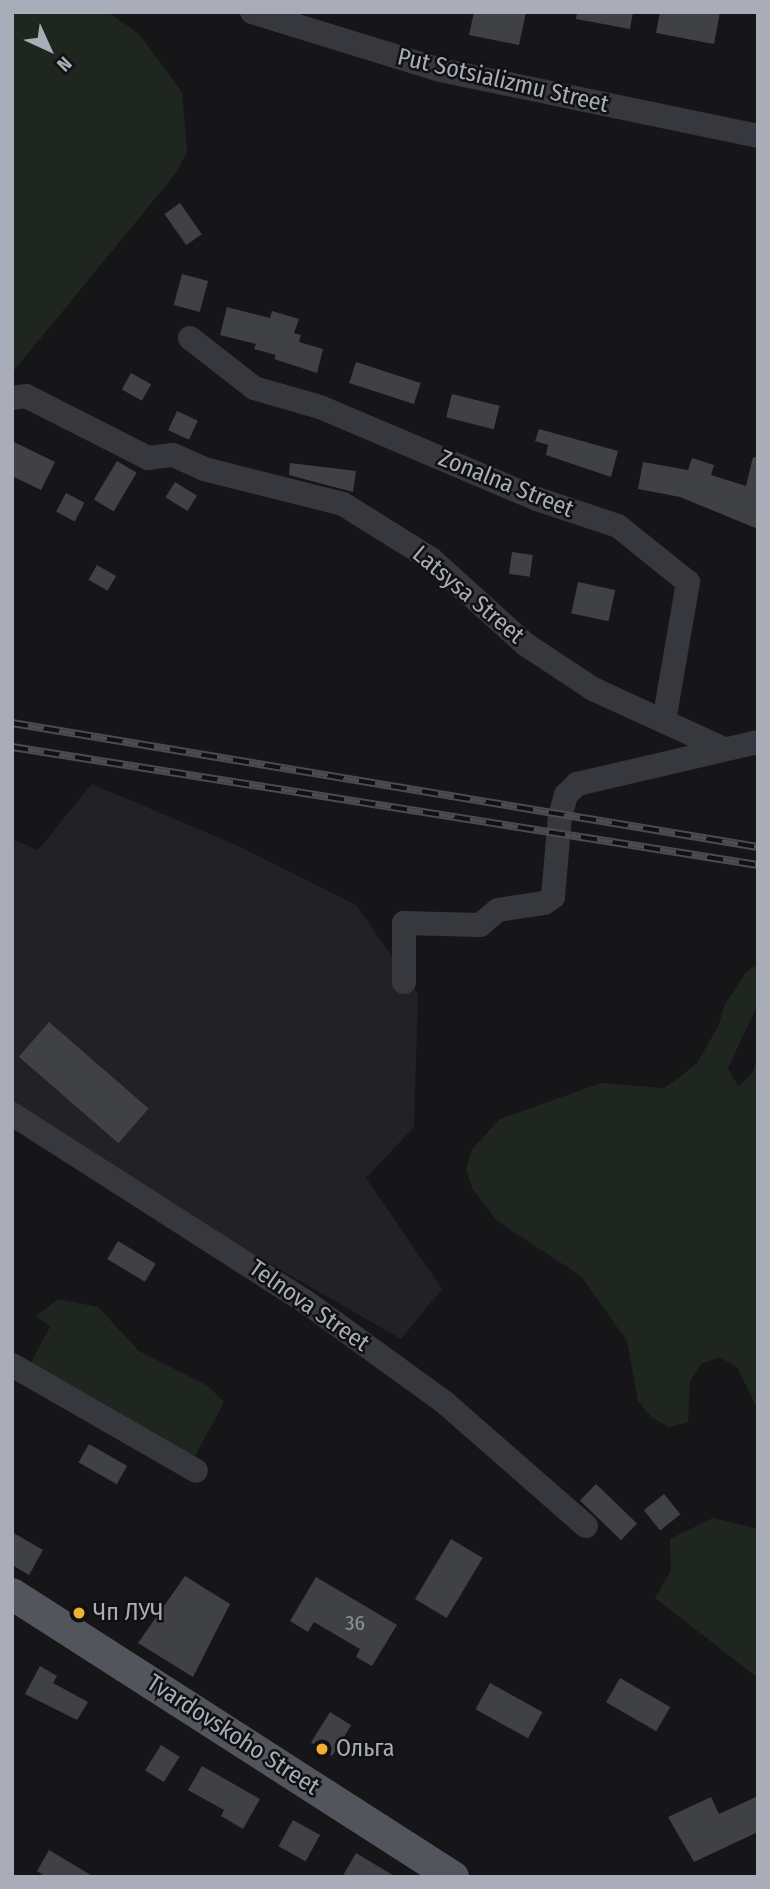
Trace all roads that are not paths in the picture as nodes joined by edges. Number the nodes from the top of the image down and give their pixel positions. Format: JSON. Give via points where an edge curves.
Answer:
{"nodes":[{"id":1,"x":252,"y":12,"type":"edge"},
{"id":2,"x":758,"y":136,"type":"edge"},
{"id":3,"x":190,"y":338,"type":"dead end"},
{"id":4,"x":12,"y":398,"type":"edge"},
{"id":5,"x":664,"y":721,"type":"junction"},
{"id":6,"x":758,"y":742,"type":"edge"},
{"id":7,"x":722,"y":748,"type":"junction"},
{"id":8,"x":404,"y":982,"type":"dead end"},
{"id":9,"x":12,"y":1114,"type":"edge"},
{"id":10,"x":12,"y":1365,"type":"edge"},
{"id":11,"x":196,"y":1471,"type":"dead end"},
{"id":12,"x":586,"y":1526,"type":"dead end"},
{"id":13,"x":12,"y":1594,"type":"edge"},
{"id":14,"x":453,"y":1877,"type":"edge"}],
"edges":[{"from":1,"to":2,"type":"street","name":"Put Sotsializmu Street","via":[[440,70]]},
{"from":3,"to":5,"type":"street","name":"Zonalna Street","via":[[254,388],[320,407],[537,499],[618,526],[688,582]]},
{"from":4,"to":5,"type":"street","name":"Latsysa Street","via":[[26,396],[148,458],[173,455],[204,469],[343,504],[431,559],[547,659],[593,689]]},
{"from":5,"to":7,"type":"street","name":"Latsysa Street"},
{"from":6,"to":7,"type":"street"},
{"from":7,"to":8,"type":"street","via":[[577,784],[566,795],[560,816],[553,897],[544,903],[499,909],[480,925],[404,923]]},
{"from":9,"to":12,"type":"street","name":"Telnova Street","via":[[227,1250],[443,1401]]},
{"from":10,"to":11,"type":"street"},
{"from":13,"to":14,"type":"main road","name":"Tvardovskoho Street"}]}
